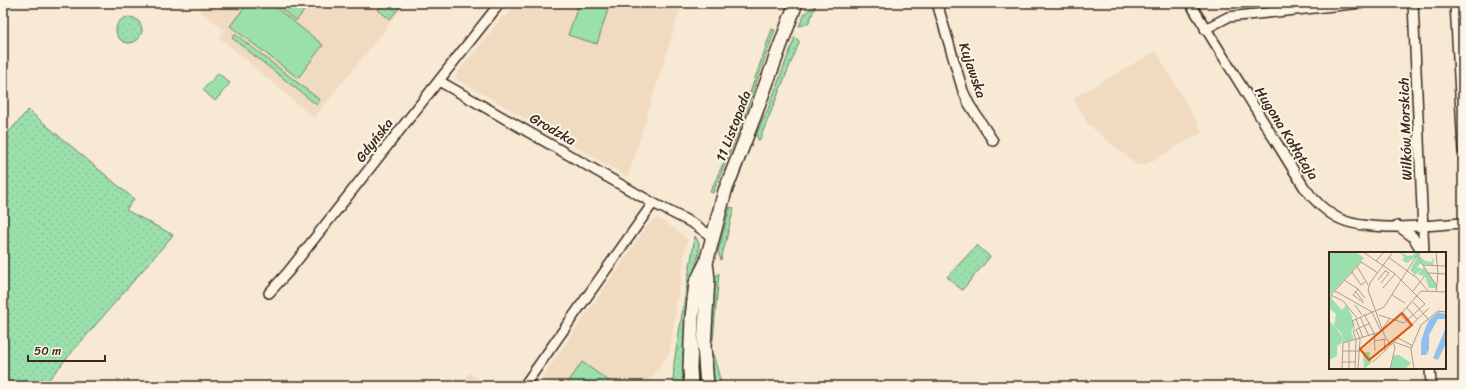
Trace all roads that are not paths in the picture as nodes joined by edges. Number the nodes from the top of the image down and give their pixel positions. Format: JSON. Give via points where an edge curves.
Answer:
{"nodes":[{"id":1,"x":500,"y":3,"type":"edge"},
{"id":2,"x":796,"y":3,"type":"edge"},
{"id":3,"x":938,"y":3,"type":"edge"},
{"id":4,"x":1190,"y":3,"type":"edge"},
{"id":5,"x":1362,"y":3,"type":"edge"},
{"id":6,"x":1414,"y":3,"type":"edge"},
{"id":7,"x":1454,"y":3,"type":"edge"},
{"id":8,"x":1205,"y":29,"type":"junction"},
{"id":9,"x":439,"y":80,"type":"junction"},
{"id":10,"x":993,"y":141,"type":"dead end"},
{"id":11,"x":1463,"y":150,"type":"edge"},
{"id":12,"x":653,"y":203,"type":"junction"},
{"id":13,"x":1463,"y":223,"type":"edge"},
{"id":14,"x":1398,"y":226,"type":"junction"},
{"id":15,"x":1422,"y":226,"type":"junction"},
{"id":16,"x":712,"y":237,"type":"junction"},
{"id":17,"x":1422,"y":252,"type":"edge"},
{"id":18,"x":1423,"y":252,"type":"edge"},
{"id":19,"x":706,"y":263,"type":"junction"},
{"id":20,"x":269,"y":293,"type":"dead end"},
{"id":21,"x":691,"y":345,"type":"junction"},
{"id":22,"x":704,"y":346,"type":"junction"},
{"id":23,"x":1430,"y":369,"type":"edge"},
{"id":24,"x":524,"y":386,"type":"edge"},
{"id":25,"x":691,"y":386,"type":"edge"},
{"id":26,"x":707,"y":386,"type":"edge"},
{"id":27,"x":1431,"y":386,"type":"edge"}],
"edges":[{"from":1,"to":9,"type":"street","name":"Gdyńska"},
{"from":2,"to":16,"type":"street","name":"11 Listopada","via":[[725,191]]},
{"from":3,"to":10,"type":"street","name":"Kujawska","via":[[963,91]]},
{"from":4,"to":8,"type":"street","name":"Hugona Kołłątaja"},
{"from":5,"to":8,"type":"street","via":[[1228,17]]},
{"from":6,"to":15,"type":"street","name":"Wilków Morskich"},
{"from":7,"to":11,"type":"street"},
{"from":8,"to":14,"type":"street","name":"Hugona Kołłątaja","via":[[1315,201],[1346,222],[1371,226]]},
{"from":9,"to":12,"type":"street","name":"Grodzka"},
{"from":9,"to":20,"type":"street","name":"Gdyńska"},
{"from":12,"to":16,"type":"street","name":"Grodzka","via":[[694,224]]},
{"from":12,"to":24,"type":"street"},
{"from":13,"to":15,"type":"street","name":"Hugona Kołłątaja"},
{"from":14,"to":15,"type":"street","name":"Hugona Kołłątaja"},
{"from":14,"to":17,"type":"street","via":[[1413,238]]},
{"from":15,"to":18,"type":"street","name":"Wilków Morskich"},
{"from":16,"to":19,"type":"street","name":"11 Listopada"},
{"from":19,"to":21,"type":"street","name":"11 Listopada","via":[[696,283]]},
{"from":19,"to":22,"type":"street","name":"11 Listopada","via":[[708,279]]},
{"from":21,"to":22,"type":"street"},
{"from":21,"to":25,"type":"street","name":"11 Listopada"},
{"from":22,"to":26,"type":"street","name":"11 Listopada"},
{"from":23,"to":27,"type":"street"}]}
